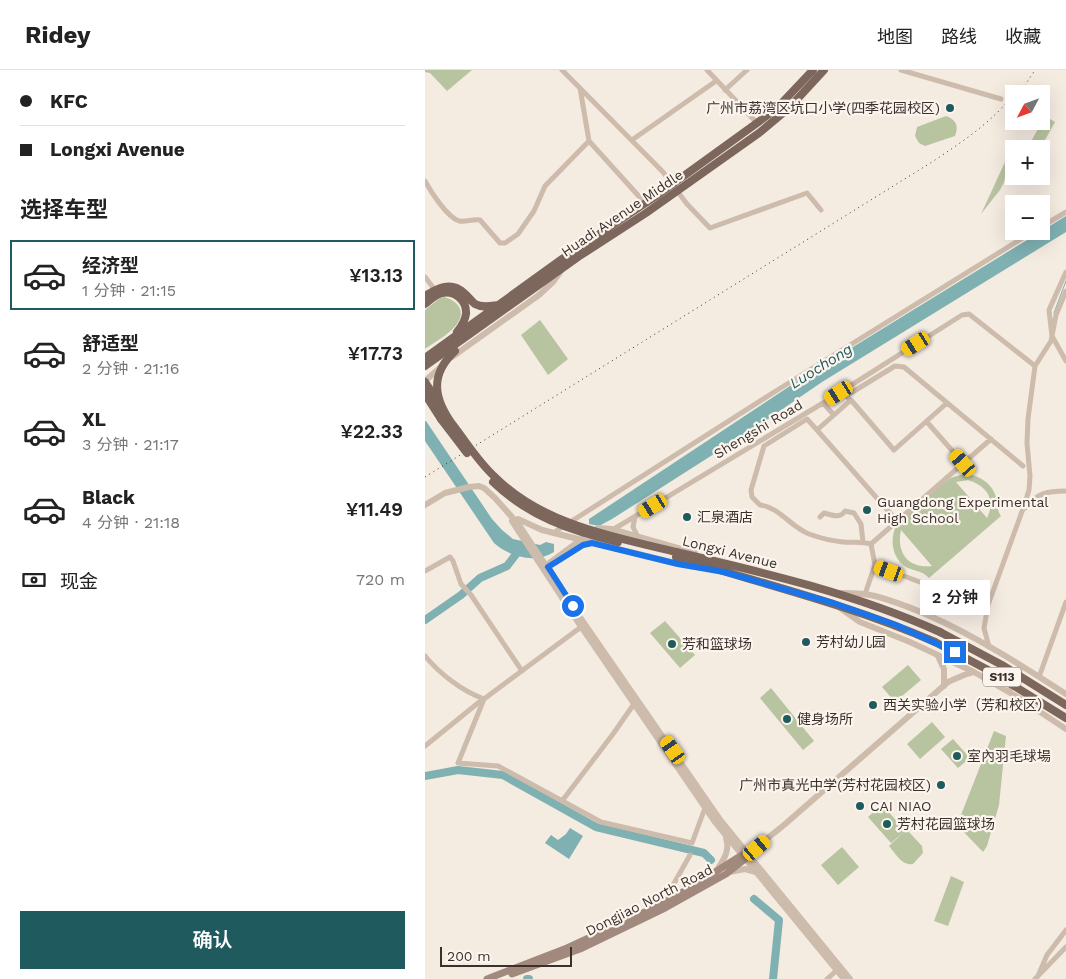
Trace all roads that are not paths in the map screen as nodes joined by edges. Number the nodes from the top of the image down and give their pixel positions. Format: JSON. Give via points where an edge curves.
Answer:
{"nodes":[{"id":1,"x":562,"y":70,"type":"edge"},
{"id":2,"x":707,"y":70,"type":"edge"},
{"id":3,"x":747,"y":70,"type":"edge"},
{"id":4,"x":813,"y":70,"type":"edge"},
{"id":5,"x":825,"y":70,"type":"edge"},
{"id":6,"x":901,"y":70,"type":"edge"},
{"id":7,"x":716,"y":81,"type":"junction"},
{"id":8,"x":580,"y":88,"type":"junction"},
{"id":9,"x":725,"y":90,"type":"junction"},
{"id":10,"x":1001,"y":99,"type":"dead end"},
{"id":11,"x":757,"y":124,"type":"junction"},
{"id":12,"x":632,"y":140,"type":"junction"},
{"id":13,"x":589,"y":141,"type":"junction"},
{"id":14,"x":425,"y":181,"type":"edge"},
{"id":15,"x":675,"y":186,"type":"junction"},
{"id":16,"x":645,"y":203,"type":"junction"},
{"id":17,"x":821,"y":210,"type":"dead end"},
{"id":18,"x":1066,"y":212,"type":"edge"},
{"id":19,"x":1050,"y":222,"type":"edge"},
{"id":20,"x":1019,"y":240,"type":"edge"},
{"id":21,"x":578,"y":257,"type":"junction"},
{"id":22,"x":561,"y":271,"type":"junction"},
{"id":23,"x":1066,"y":272,"type":"edge"},
{"id":24,"x":425,"y":277,"type":"edge"},
{"id":25,"x":435,"y":290,"type":"junction"},
{"id":26,"x":1066,"y":291,"type":"edge"},
{"id":27,"x":425,"y":296,"type":"edge"},
{"id":28,"x":425,"y":304,"type":"edge"},
{"id":29,"x":500,"y":304,"type":"junction"},
{"id":30,"x":1052,"y":336,"type":"junction"},
{"id":31,"x":452,"y":339,"type":"junction"},
{"id":32,"x":425,"y":358,"type":"edge"},
{"id":33,"x":1066,"y":361,"type":"edge"},
{"id":34,"x":425,"y":366,"type":"edge"},
{"id":35,"x":1035,"y":366,"type":"junction"},
{"id":36,"x":425,"y":382,"type":"edge"},
{"id":37,"x":425,"y":394,"type":"edge"},
{"id":38,"x":851,"y":400,"type":"junction"},
{"id":39,"x":425,"y":403,"type":"edge"},
{"id":40,"x":823,"y":403,"type":"junction"},
{"id":41,"x":947,"y":404,"type":"junction"},
{"id":42,"x":834,"y":415,"type":"junction"},
{"id":43,"x":444,"y":417,"type":"junction"},
{"id":44,"x":927,"y":422,"type":"junction"},
{"id":45,"x":817,"y":430,"type":"junction"},
{"id":46,"x":991,"y":439,"type":"junction"},
{"id":47,"x":963,"y":463,"type":"junction"},
{"id":48,"x":1023,"y":466,"type":"dead end"},
{"id":49,"x":1066,"y":491,"type":"edge"},
{"id":50,"x":425,"y":505,"type":"edge"},
{"id":51,"x":1023,"y":510,"type":"junction"},
{"id":52,"x":508,"y":513,"type":"junction"},
{"id":53,"x":635,"y":516,"type":"junction"},
{"id":54,"x":820,"y":517,"type":"dead end"},
{"id":55,"x":897,"y":520,"type":"junction"},
{"id":56,"x":613,"y":529,"type":"junction"},
{"id":57,"x":553,"y":532,"type":"junction"},
{"id":58,"x":637,"y":535,"type":"junction"},
{"id":59,"x":581,"y":540,"type":"junction"},
{"id":60,"x":863,"y":542,"type":"junction"},
{"id":61,"x":592,"y":543,"type":"junction"},
{"id":62,"x":871,"y":544,"type":"junction"},
{"id":63,"x":676,"y":555,"type":"junction"},
{"id":64,"x":543,"y":563,"type":"junction"},
{"id":65,"x":725,"y":563,"type":"junction"},
{"id":66,"x":875,"y":565,"type":"junction"},
{"id":67,"x":425,"y":572,"type":"edge"},
{"id":68,"x":724,"y":572,"type":"junction"},
{"id":69,"x":933,"y":587,"type":"dead end"},
{"id":70,"x":836,"y":593,"type":"junction"},
{"id":71,"x":865,"y":594,"type":"junction"},
{"id":72,"x":1066,"y":602,"type":"edge"},
{"id":73,"x":833,"y":603,"type":"junction"},
{"id":74,"x":581,"y":626,"type":"junction"},
{"id":75,"x":989,"y":647,"type":"junction"},
{"id":76,"x":937,"y":654,"type":"junction"},
{"id":77,"x":425,"y":656,"type":"edge"},
{"id":78,"x":1020,"y":665,"type":"junction"},
{"id":79,"x":522,"y":670,"type":"junction"},
{"id":80,"x":974,"y":672,"type":"junction"},
{"id":81,"x":1039,"y":677,"type":"junction"},
{"id":82,"x":944,"y":686,"type":"junction"},
{"id":83,"x":1007,"y":691,"type":"junction"},
{"id":84,"x":1066,"y":694,"type":"edge"},
{"id":85,"x":484,"y":699,"type":"junction"},
{"id":86,"x":634,"y":704,"type":"junction"},
{"id":87,"x":1066,"y":705,"type":"edge"},
{"id":88,"x":1066,"y":718,"type":"edge"},
{"id":89,"x":1066,"y":729,"type":"edge"},
{"id":90,"x":425,"y":746,"type":"edge"},
{"id":91,"x":562,"y":801,"type":"junction"},
{"id":92,"x":705,"y":808,"type":"junction"},
{"id":93,"x":726,"y":837,"type":"junction"},
{"id":94,"x":690,"y":856,"type":"dead end"},
{"id":95,"x":745,"y":856,"type":"junction"},
{"id":96,"x":716,"y":871,"type":"junction"},
{"id":97,"x":728,"y":872,"type":"junction"},
{"id":98,"x":757,"y":873,"type":"junction"},
{"id":99,"x":663,"y":903,"type":"junction"},
{"id":100,"x":1066,"y":930,"type":"edge"},
{"id":101,"x":1066,"y":947,"type":"edge"},
{"id":102,"x":836,"y":971,"type":"junction"},
{"id":103,"x":517,"y":975,"type":"edge"},
{"id":104,"x":1036,"y":977,"type":"edge"},
{"id":105,"x":487,"y":979,"type":"edge"},
{"id":106,"x":498,"y":979,"type":"edge"},
{"id":107,"x":827,"y":979,"type":"edge"},
{"id":108,"x":844,"y":979,"type":"edge"},
{"id":109,"x":849,"y":979,"type":"edge"}],
"edges":[{"from":1,"to":8,"type":"street"},
{"from":2,"to":7,"type":"street"},
{"from":3,"to":9,"type":"street"},
{"from":4,"to":11,"type":"main road","name":"Huadi Avenue Middle"},
{"from":5,"to":15,"type":"main road","name":"Huadi Avenue Middle","via":[[772,123]]},
{"from":6,"to":10,"type":"street"},
{"from":7,"to":9,"type":"street"},
{"from":7,"to":12,"type":"street"},
{"from":8,"to":12,"type":"street"},
{"from":8,"to":13,"type":"street"},
{"from":9,"to":11,"type":"street"},
{"from":11,"to":15,"type":"main road","name":"Huadi Avenue Middle"},
{"from":12,"to":15,"type":"street"},
{"from":13,"to":14,"type":"street","via":[[545,186],[534,211],[518,234],[505,243],[500,243],[480,220],[459,220],[450,215]]},
{"from":13,"to":16,"type":"street"},
{"from":15,"to":16,"type":"main road","name":"Huadi Avenue Middle"},
{"from":15,"to":17,"type":"street","via":[[710,228],[807,192]]},
{"from":15,"to":21,"type":"main road","name":"Huadi Avenue Middle"},
{"from":16,"to":29,"type":"main road","name":"Huadi Avenue Middle"},
{"from":18,"to":19,"type":"street"},
{"from":20,"to":57,"type":"street"},
{"from":21,"to":22,"type":"main road"},
{"from":21,"to":34,"type":"main road","name":"Huadi Avenue Middle"},
{"from":22,"to":36,"type":"street","via":[[539,295],[451,358]]},
{"from":22,"to":43,"type":"main road","bridge":true,"via":[[445,361],[438,378],[438,397]]},
{"from":23,"to":30,"type":"street","via":[[1049,310]]},
{"from":24,"to":25,"type":"street"},
{"from":25,"to":27,"type":"main road"},
{"from":25,"to":29,"type":"main road","via":[[451,286],[481,306]]},
{"from":26,"to":30,"type":"street"},
{"from":28,"to":31,"type":"main road","via":[[443,292],[453,293],[461,299],[466,309],[465,320]]},
{"from":29,"to":31,"type":"main road","name":"Huadi Avenue Middle"},
{"from":30,"to":33,"type":"street"},
{"from":30,"to":35,"type":"street"},
{"from":31,"to":32,"type":"main road","name":"Huadi Avenue Middle"},
{"from":35,"to":40,"type":"street","name":"Shengshi Road","via":[[969,314],[962,314]]},
{"from":35,"to":51,"type":"street","via":[[1028,419],[1029,490]]},
{"from":36,"to":43,"type":"main road","name":"Longxi Avenue","bridge":true},
{"from":37,"to":43,"type":"main road","name":"Longxi Avenue"},
{"from":38,"to":41,"type":"street","via":[[846,396],[900,366]]},
{"from":38,"to":42,"type":"street"},
{"from":38,"to":44,"type":"street","via":[[894,450]]},
{"from":39,"to":43,"type":"main road"},
{"from":40,"to":42,"type":"street"},
{"from":40,"to":53,"type":"street","name":"Shengshi Road"},
{"from":41,"to":44,"type":"street"},
{"from":41,"to":46,"type":"street"},
{"from":42,"to":45,"type":"street"},
{"from":43,"to":63,"type":"main road","name":"Longxi Avenue","bridge":true,"via":[[489,479],[537,515],[585,534]]},
{"from":44,"to":47,"type":"street"},
{"from":45,"to":55,"type":"street"},
{"from":45,"to":60,"type":"street","via":[[807,419],[764,446],[751,490],[752,498],[809,534],[845,542]]},
{"from":46,"to":47,"type":"street"},
{"from":46,"to":48,"type":"street"},
{"from":47,"to":55,"type":"street"},
{"from":49,"to":51,"type":"street","via":[[1039,494]]},
{"from":50,"to":52,"type":"street","via":[[439,496],[474,486],[484,488]]},
{"from":51,"to":75,"type":"street","via":[[989,605],[984,628]]},
{"from":52,"to":57,"type":"street","via":[[523,523]]},
{"from":52,"to":64,"type":"street"},
{"from":53,"to":56,"type":"street","name":"Shengshi Road"},
{"from":53,"to":58,"type":"street","via":[[633,527]]},
{"from":54,"to":60,"type":"street","via":[[824,513],[841,516],[845,511],[854,513],[861,524]]},
{"from":55,"to":62,"type":"street"},
{"from":56,"to":58,"type":"street"},
{"from":56,"to":59,"type":"street","via":[[598,528]]},
{"from":56,"to":61,"type":"street","via":[[599,534]]},
{"from":57,"to":59,"type":"street"},
{"from":58,"to":65,"type":"street"},
{"from":59,"to":61,"type":"street"},
{"from":59,"to":64,"type":"street"},
{"from":60,"to":62,"type":"street"},
{"from":61,"to":64,"type":"street"},
{"from":61,"to":68,"type":"street"},
{"from":62,"to":66,"type":"street"},
{"from":63,"to":65,"type":"main road","name":"Longxi Avenue","number":"S113"},
{"from":63,"to":68,"type":"main road","name":"Longxi Avenue","number":"S113"},
{"from":64,"to":74,"type":"street"},
{"from":64,"to":95,"type":"street"},
{"from":65,"to":70,"type":"main road","name":"Longxi Avenue","number":"S113"},
{"from":66,"to":69,"type":"street"},
{"from":66,"to":71,"type":"street"},
{"from":67,"to":79,"type":"street","via":[[450,557],[461,584]]},
{"from":68,"to":73,"type":"main road","name":"Longxi Avenue","number":"S113"},
{"from":70,"to":71,"type":"street"},
{"from":70,"to":87,"type":"main road","name":"Longxi Avenue","number":"S113","bridge":true,"via":[[940,632],[1009,669]]},
{"from":71,"to":75,"type":"street","via":[[919,613]]},
{"from":72,"to":81,"type":"street"},
{"from":73,"to":76,"type":"street","via":[[861,622]]},
{"from":73,"to":88,"type":"main road","name":"Longxi Avenue","number":"S113","bridge":true,"via":[[935,642],[997,675]]},
{"from":74,"to":79,"type":"street"},
{"from":74,"to":86,"type":"street"},
{"from":75,"to":78,"type":"street"},
{"from":76,"to":80,"type":"street"},
{"from":76,"to":82,"type":"street","via":[[944,669]]},
{"from":77,"to":85,"type":"street","via":[[447,676]]},
{"from":78,"to":81,"type":"street"},
{"from":78,"to":83,"type":"street","via":[[1019,675]]},
{"from":79,"to":85,"type":"street"},
{"from":80,"to":82,"type":"street","name":"Dongjiao North Road","via":[[955,678]]},
{"from":80,"to":83,"type":"street"},
{"from":81,"to":84,"type":"street"},
{"from":82,"to":95,"type":"street","name":"Dongjiao North Road"},
{"from":83,"to":89,"type":"street"},
{"from":85,"to":90,"type":"street"},
{"from":85,"to":91,"type":"street","via":[[458,763],[498,766]]},
{"from":86,"to":91,"type":"street"},
{"from":86,"to":92,"type":"street"},
{"from":91,"to":92,"type":"street","via":[[601,822],[692,843]]},
{"from":92,"to":93,"type":"street"},
{"from":93,"to":95,"type":"street"},
{"from":93,"to":96,"type":"street","via":[[727,853]]},
{"from":94,"to":99,"type":"street"},
{"from":95,"to":96,"type":"main road","name":"Dongjiao North Road"},
{"from":95,"to":97,"type":"main road","name":"Dongjiao North Road"},
{"from":95,"to":98,"type":"street"},
{"from":95,"to":109,"type":"street"},
{"from":96,"to":99,"type":"main road","name":"Dongjiao North Road"},
{"from":97,"to":98,"type":"street","via":[[745,869]]},
{"from":97,"to":103,"type":"main road","name":"Dongjiao North Road","via":[[602,939]]},
{"from":98,"to":102,"type":"street"},
{"from":99,"to":105,"type":"main road","name":"Dongjiao North Road","via":[[578,944]]},
{"from":100,"to":104,"type":"street","via":[[1047,955]]},
{"from":101,"to":104,"type":"street"},
{"from":102,"to":107,"type":"street"},
{"from":102,"to":108,"type":"street"},
{"from":103,"to":106,"type":"main road","name":"Dongjiao North Road"}]}
